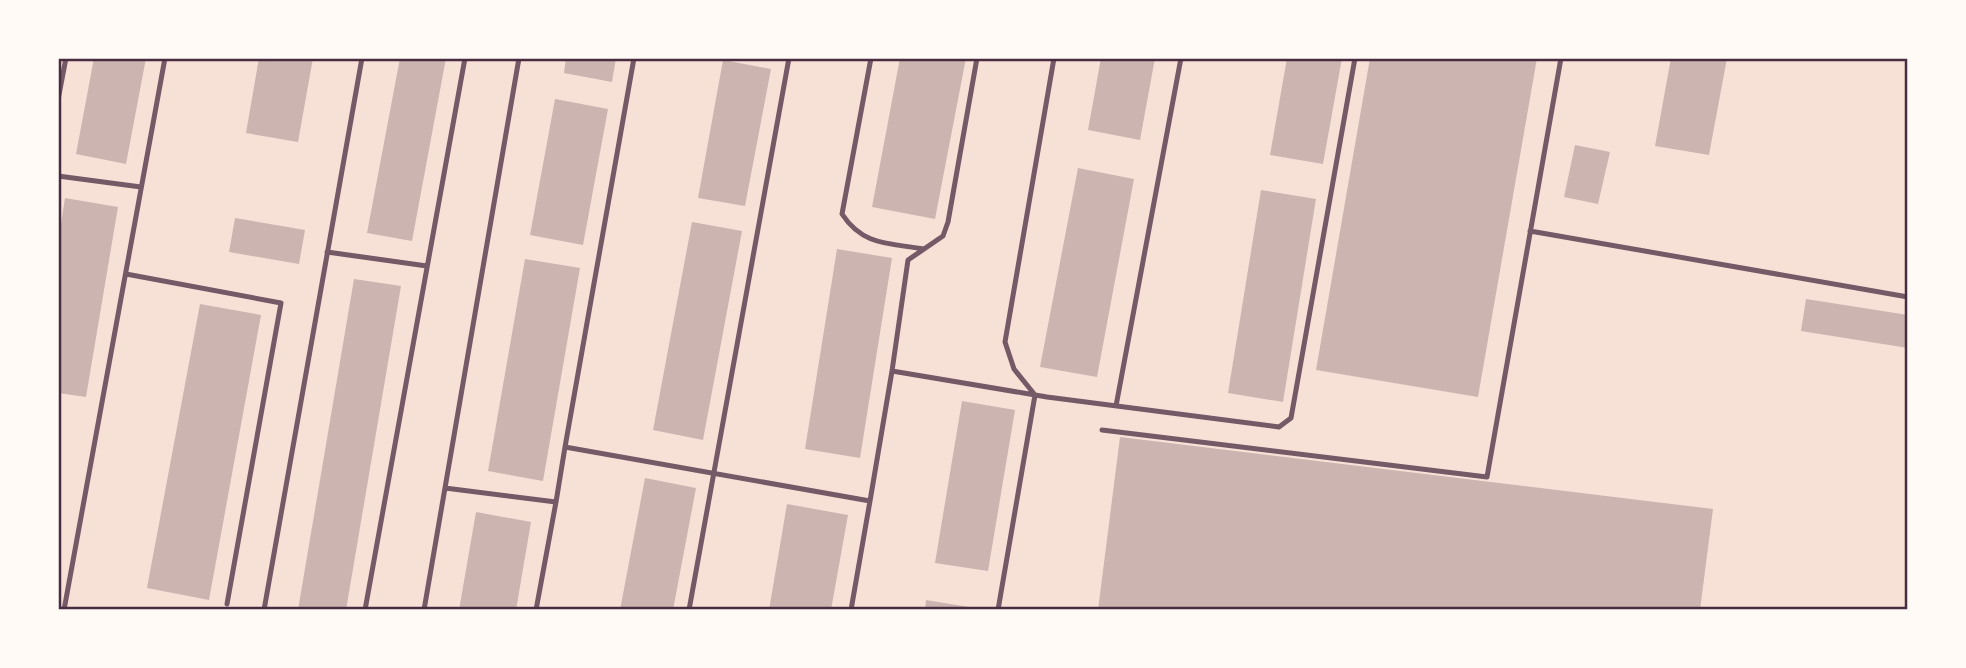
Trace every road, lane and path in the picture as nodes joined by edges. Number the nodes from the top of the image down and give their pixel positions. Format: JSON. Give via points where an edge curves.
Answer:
{"nodes":[{"id":1,"x":66,"y":58,"type":"edge"},
{"id":2,"x":165,"y":58,"type":"edge"},
{"id":3,"x":362,"y":58,"type":"edge"},
{"id":4,"x":465,"y":58,"type":"edge"},
{"id":5,"x":519,"y":58,"type":"edge"},
{"id":6,"x":634,"y":58,"type":"edge"},
{"id":7,"x":789,"y":58,"type":"edge"},
{"id":8,"x":871,"y":58,"type":"edge"},
{"id":9,"x":977,"y":58,"type":"edge"},
{"id":10,"x":1054,"y":58,"type":"edge"},
{"id":11,"x":1181,"y":58,"type":"edge"},
{"id":12,"x":1355,"y":58,"type":"edge"},
{"id":13,"x":1561,"y":58,"type":"edge"},
{"id":14,"x":58,"y":100,"type":"edge"},
{"id":15,"x":58,"y":176,"type":"edge"},
{"id":16,"x":141,"y":187,"type":"junction"},
{"id":17,"x":1531,"y":231,"type":"junction"},
{"id":18,"x":924,"y":249,"type":"junction"},
{"id":19,"x":327,"y":252,"type":"junction"},
{"id":20,"x":427,"y":267,"type":"junction"},
{"id":21,"x":125,"y":274,"type":"junction"},
{"id":22,"x":1908,"y":297,"type":"edge"},
{"id":23,"x":892,"y":371,"type":"junction"},
{"id":24,"x":1035,"y":395,"type":"junction"},
{"id":25,"x":1116,"y":406,"type":"junction"},
{"id":26,"x":1101,"y":430,"type":"dead end"},
{"id":27,"x":565,"y":447,"type":"junction"},
{"id":28,"x":714,"y":474,"type":"junction"},
{"id":29,"x":445,"y":488,"type":"junction"},
{"id":30,"x":870,"y":501,"type":"junction"},
{"id":31,"x":556,"y":502,"type":"junction"},
{"id":32,"x":227,"y":604,"type":"dead end"},
{"id":33,"x":64,"y":610,"type":"edge"},
{"id":34,"x":264,"y":610,"type":"edge"},
{"id":35,"x":365,"y":610,"type":"edge"},
{"id":36,"x":424,"y":610,"type":"edge"},
{"id":37,"x":536,"y":610,"type":"edge"},
{"id":38,"x":689,"y":610,"type":"edge"},
{"id":39,"x":851,"y":610,"type":"edge"},
{"id":40,"x":998,"y":610,"type":"edge"}],
"edges":[{"from":1,"to":14,"type":"lane"},
{"from":2,"to":16,"type":"lane"},
{"from":3,"to":19,"type":"lane"},
{"from":4,"to":20,"type":"lane"},
{"from":5,"to":29,"type":"lane"},
{"from":6,"to":27,"type":"lane"},
{"from":7,"to":28,"type":"lane"},
{"from":8,"to":18,"type":"lane","via":[[842,215],[854,232],[870,239]]},
{"from":9,"to":18,"type":"lane","via":[[948,222],[943,236]]},
{"from":10,"to":24,"type":"lane","via":[[1005,342],[1014,369]]},
{"from":11,"to":25,"type":"lane"},
{"from":12,"to":25,"type":"lane","via":[[1291,418],[1279,427]]},
{"from":13,"to":17,"type":"lane"},
{"from":15,"to":16,"type":"lane"},
{"from":16,"to":21,"type":"lane"},
{"from":17,"to":22,"type":"lane"},
{"from":17,"to":26,"type":"lane","via":[[1487,477]]},
{"from":18,"to":23,"type":"lane","via":[[908,260]]},
{"from":19,"to":20,"type":"lane"},
{"from":19,"to":34,"type":"lane"},
{"from":20,"to":35,"type":"lane"},
{"from":21,"to":32,"type":"lane","via":[[281,303]]},
{"from":21,"to":33,"type":"lane"},
{"from":23,"to":24,"type":"lane"},
{"from":23,"to":30,"type":"lane"},
{"from":24,"to":25,"type":"lane"},
{"from":24,"to":40,"type":"lane"},
{"from":27,"to":28,"type":"lane"},
{"from":27,"to":31,"type":"lane"},
{"from":28,"to":30,"type":"lane"},
{"from":28,"to":38,"type":"lane"},
{"from":29,"to":31,"type":"lane"},
{"from":29,"to":36,"type":"lane"},
{"from":30,"to":39,"type":"lane"},
{"from":31,"to":37,"type":"lane"}]}
